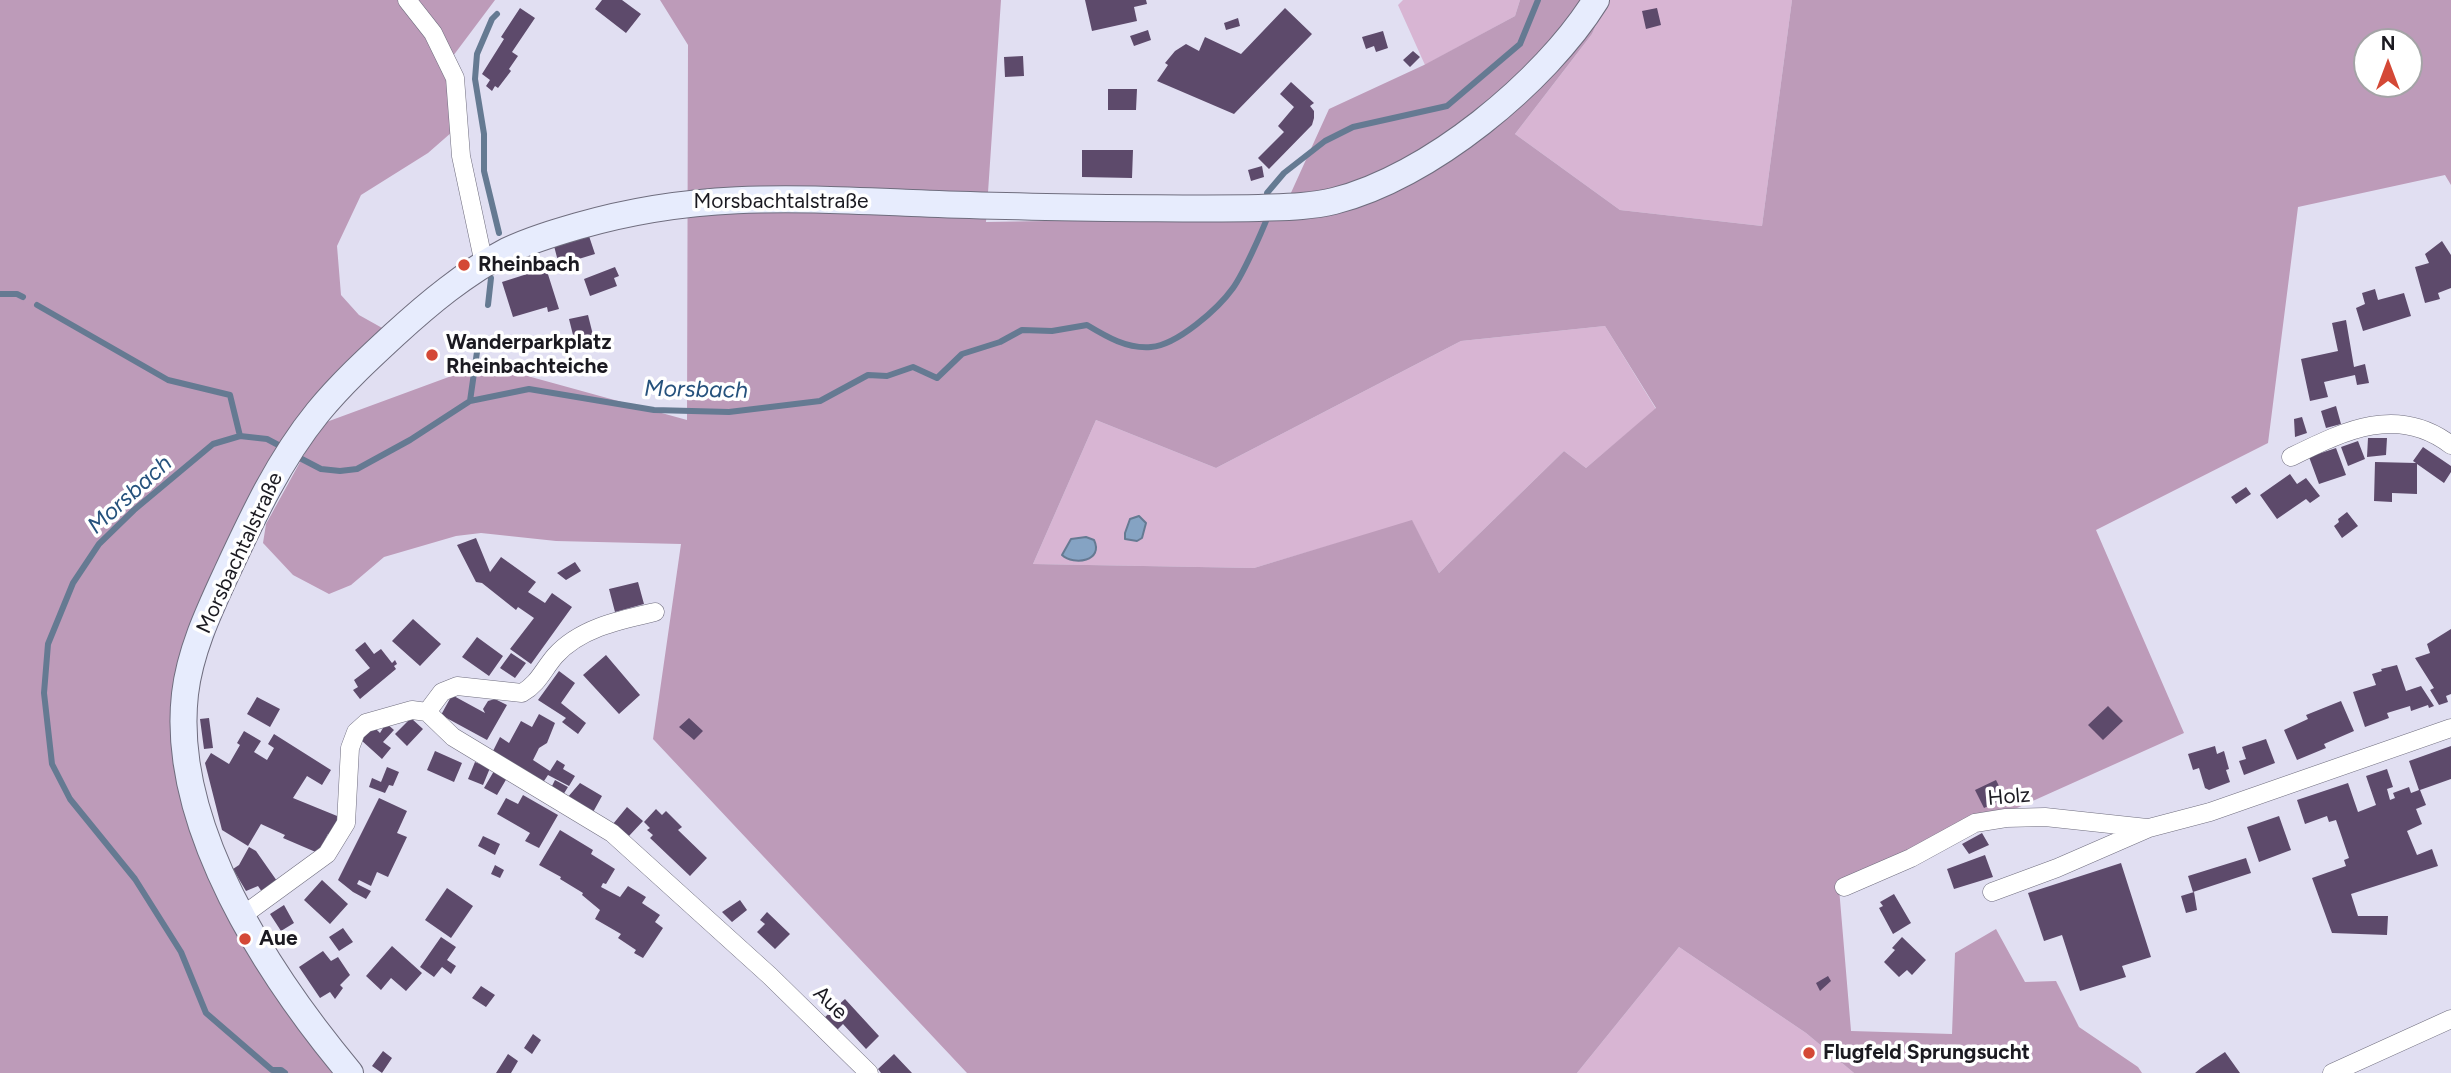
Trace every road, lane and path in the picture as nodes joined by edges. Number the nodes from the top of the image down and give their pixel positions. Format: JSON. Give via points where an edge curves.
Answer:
{"nodes":[{"id":1,"x":407,"y":0,"type":"edge"},
{"id":2,"x":1596,"y":0,"type":"edge"},
{"id":3,"x":484,"y":264,"type":"junction"},
{"id":4,"x":2451,"y":445,"type":"edge"},
{"id":5,"x":2291,"y":457,"type":"dead end"},
{"id":6,"x":655,"y":612,"type":"dead end"},
{"id":7,"x":427,"y":712,"type":"junction"},
{"id":8,"x":2451,"y":728,"type":"edge"},
{"id":9,"x":2150,"y":828,"type":"junction"},
{"id":10,"x":1844,"y":887,"type":"dead end"},
{"id":11,"x":1992,"y":892,"type":"dead end"},
{"id":12,"x":242,"y":916,"type":"junction"},
{"id":13,"x":2451,"y":1019,"type":"edge"},
{"id":14,"x":350,"y":1073,"type":"edge"},
{"id":15,"x":869,"y":1073,"type":"edge"},
{"id":16,"x":2332,"y":1073,"type":"edge"}],
"edges":[{"from":1,"to":3,"type":"street","via":[[433,33],[455,78],[461,156]]},
{"from":2,"to":3,"type":"main road","name":"Morsbachtalstraße","via":[[1562,48],[1491,113],[1407,171],[1331,202],[1251,208],[708,200],[600,219],[527,242]]},
{"from":3,"to":12,"type":"main road","name":"Morsbachtalstraße","via":[[429,304],[373,355],[298,439],[255,511],[196,646],[185,696],[185,743],[207,839]]},
{"from":4,"to":5,"type":"street","via":[[2432,433],[2396,422],[2330,438]]},
{"from":6,"to":7,"type":"street","via":[[588,632],[565,647],[522,693],[457,686],[442,692]]},
{"from":7,"to":12,"type":"street","via":[[412,710],[366,723],[356,732],[350,748],[346,823],[334,844],[316,863]]},
{"from":7,"to":15,"type":"street","name":"Aue","via":[[453,737],[612,833]]},
{"from":8,"to":9,"type":"street","name":"Holz","via":[[2210,812]]},
{"from":9,"to":10,"type":"street","name":"Holz","via":[[2045,817],[1975,823]]},
{"from":9,"to":11,"type":"street","name":"Holz"},
{"from":12,"to":14,"type":"main road","name":"Morsbachtalstraße","via":[[292,996]]},
{"from":13,"to":16,"type":"street"}]}
